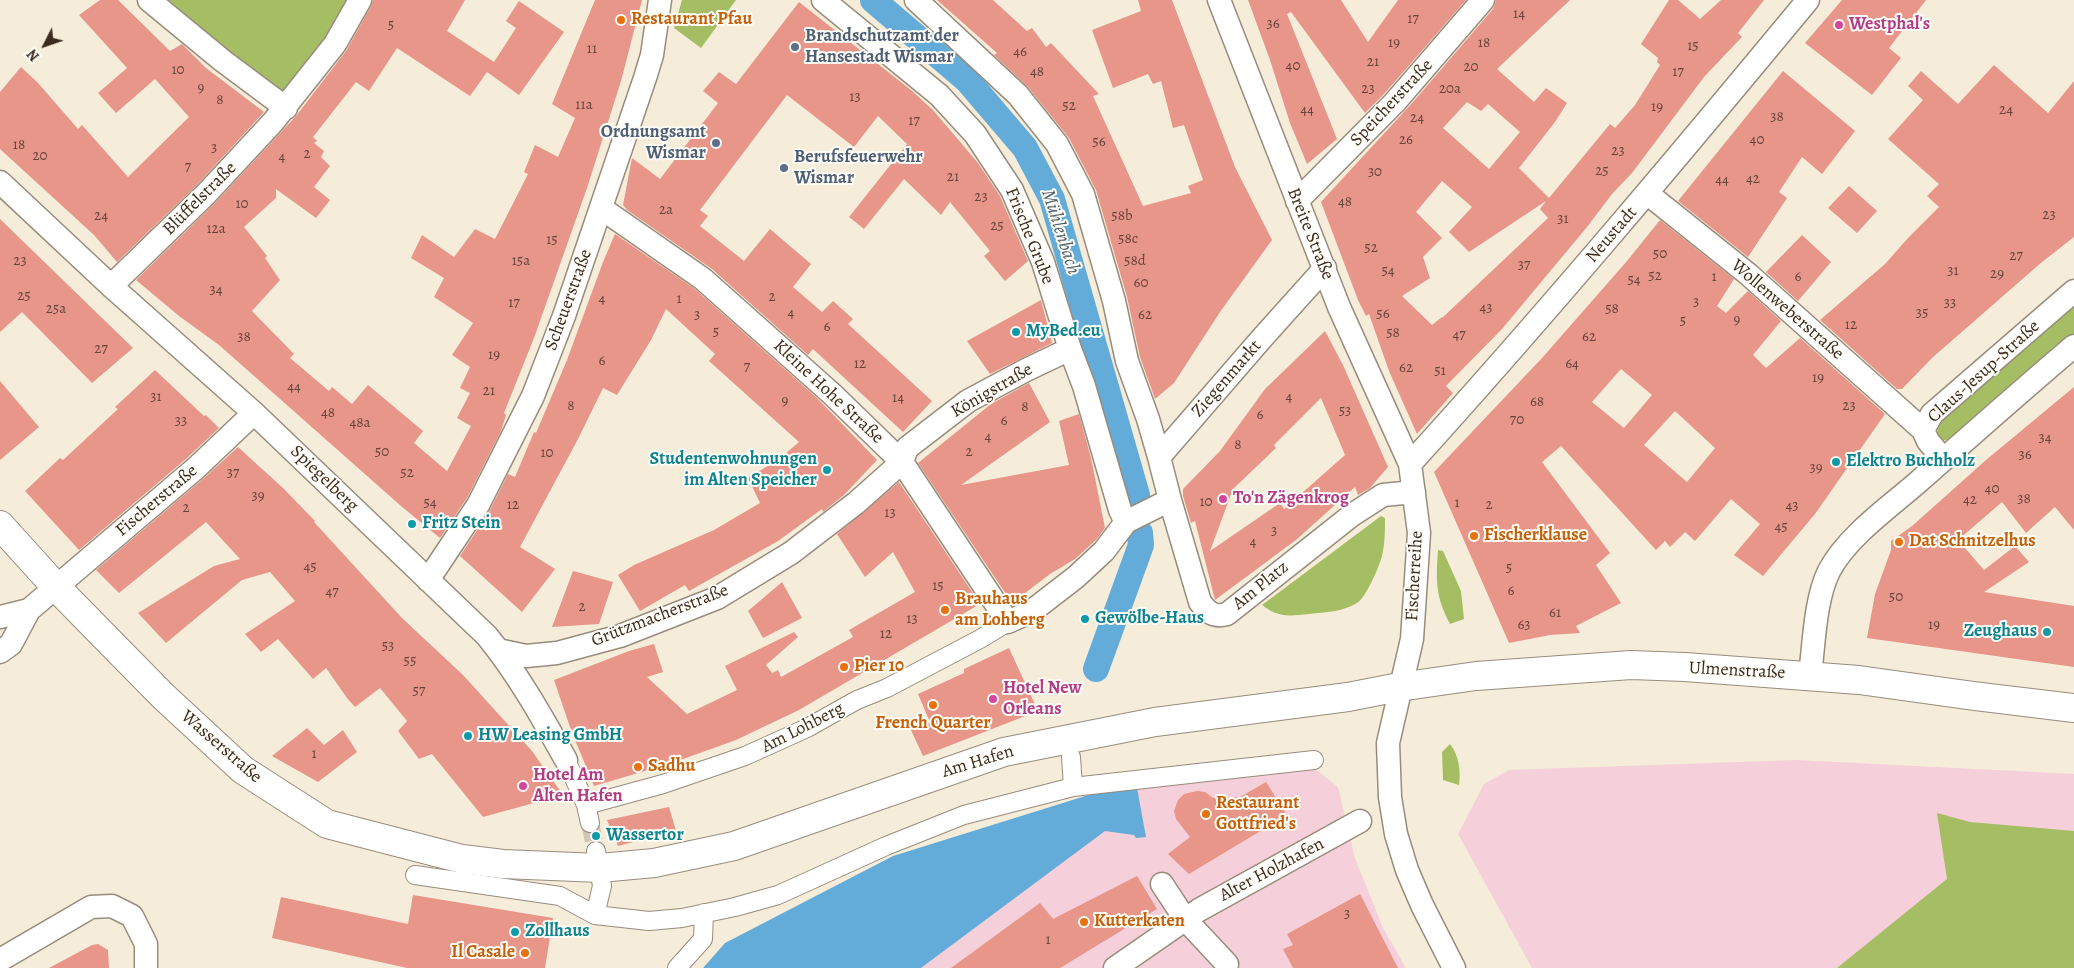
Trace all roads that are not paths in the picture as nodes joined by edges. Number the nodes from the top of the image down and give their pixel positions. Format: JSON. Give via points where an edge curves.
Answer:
{"nodes":[{"id":1,"x":149,"y":0,"type":"edge"},
{"id":2,"x":360,"y":0,"type":"edge"},
{"id":3,"x":660,"y":0,"type":"edge"},
{"id":4,"x":823,"y":0,"type":"edge"},
{"id":5,"x":916,"y":0,"type":"edge"},
{"id":6,"x":1219,"y":0,"type":"edge"},
{"id":7,"x":1483,"y":0,"type":"edge"},
{"id":8,"x":1808,"y":0,"type":"edge"},
{"id":9,"x":286,"y":108,"type":"junction"},
{"id":10,"x":0,"y":182,"type":"edge"},
{"id":11,"x":1648,"y":194,"type":"junction"},
{"id":12,"x":1297,"y":202,"type":"junction"},
{"id":13,"x":601,"y":208,"type":"junction"},
{"id":14,"x":1325,"y":268,"type":"junction"},
{"id":15,"x":111,"y":286,"type":"junction"},
{"id":16,"x":2074,"y":291,"type":"edge"},
{"id":17,"x":2074,"y":346,"type":"edge"},
{"id":18,"x":1070,"y":349,"type":"junction"},
{"id":19,"x":254,"y":413,"type":"junction"},
{"id":20,"x":1923,"y":430,"type":"junction"},
{"id":21,"x":1160,"y":458,"type":"junction"},
{"id":22,"x":1944,"y":459,"type":"junction"},
{"id":23,"x":902,"y":462,"type":"junction"},
{"id":24,"x":1410,"y":464,"type":"junction"},
{"id":25,"x":1414,"y":492,"type":"junction"},
{"id":26,"x":1167,"y":509,"type":"junction"},
{"id":27,"x":1123,"y":516,"type":"junction"},
{"id":28,"x":0,"y":524,"type":"edge"},
{"id":29,"x":428,"y":580,"type":"junction"},
{"id":30,"x":56,"y":587,"type":"junction"},
{"id":31,"x":29,"y":610,"type":"junction"},
{"id":32,"x":0,"y":617,"type":"edge"},
{"id":33,"x":1008,"y":622,"type":"junction"},
{"id":34,"x":498,"y":650,"type":"junction"},
{"id":35,"x":0,"y":652,"type":"edge"},
{"id":36,"x":1810,"y":675,"type":"junction"},
{"id":37,"x":1399,"y":687,"type":"junction"},
{"id":38,"x":2074,"y":708,"type":"edge"},
{"id":39,"x":1071,"y":758,"type":"dead end"},
{"id":40,"x":566,"y":760,"type":"joint"},
{"id":41,"x":1314,"y":760,"type":"dead end"},
{"id":42,"x":1073,"y":786,"type":"junction"},
{"id":43,"x":586,"y":805,"type":"junction"},
{"id":44,"x":1360,"y":821,"type":"dead end"},
{"id":45,"x":590,"y":822,"type":"tunnel mouth"},
{"id":46,"x":598,"y":860,"type":"junction"},
{"id":47,"x":565,"y":868,"type":"joint"},
{"id":48,"x":415,"y":875,"type":"dead end"},
{"id":49,"x":1162,"y":884,"type":"dead end"},
{"id":50,"x":704,"y":913,"type":"junction"},
{"id":51,"x":594,"y":915,"type":"junction"},
{"id":52,"x":1184,"y":919,"type":"junction"},
{"id":53,"x":0,"y":960,"type":"edge"},
{"id":54,"x":1227,"y":964,"type":"dead end"},
{"id":55,"x":146,"y":968,"type":"edge"},
{"id":56,"x":677,"y":968,"type":"edge"},
{"id":57,"x":1115,"y":968,"type":"edge"},
{"id":58,"x":1454,"y":968,"type":"edge"}],
"edges":[{"from":1,"to":9,"type":"street"},
{"from":2,"to":9,"type":"street","name":"Blüffelstraße","via":[[335,44]]},
{"from":3,"to":13,"type":"street","name":"Scheuerstraße","via":[[652,55]]},
{"from":4,"to":18,"type":"street","name":"Frische Grube","via":[[939,95],[975,134],[1012,190],[1043,262]]},
{"from":5,"to":21,"type":"street","via":[[1018,95],[1057,144],[1083,194],[1114,300],[1127,361]]},
{"from":6,"to":12,"type":"street","name":"Breite Straße"},
{"from":7,"to":12,"type":"street","name":"Speicherstraße","via":[[1396,102]]},
{"from":8,"to":11,"type":"street","name":"Neustadt"},
{"from":9,"to":15,"type":"street","name":"Blüffelstraße","via":[[206,194]]},
{"from":10,"to":15,"type":"street","name":"Spiegelberg"},
{"from":11,"to":20,"type":"street","name":"Wollenweberstraße","via":[[1748,274]]},
{"from":11,"to":24,"type":"street","name":"Neustadt"},
{"from":12,"to":14,"type":"street","name":"Breite Straße"},
{"from":13,"to":23,"type":"street","name":"Kleine Hohe Straße","via":[[703,279],[826,388]]},
{"from":13,"to":29,"type":"street","name":"Scheuerstraße","via":[[533,396],[478,505]]},
{"from":14,"to":21,"type":"street","name":"Ziegenmarkt"},
{"from":14,"to":24,"type":"street","name":"Breite Straße"},
{"from":15,"to":19,"type":"street","name":"Spiegelberg"},
{"from":16,"to":20,"type":"street","name":"Claus-Jesup-Straße","via":[[1937,409]]},
{"from":17,"to":22,"type":"street"},
{"from":18,"to":23,"type":"street","name":"Königstraße","via":[[968,401],[907,448]]},
{"from":18,"to":27,"type":"street","name":"Frische Grube"},
{"from":19,"to":29,"type":"street","name":"Spiegelberg"},
{"from":19,"to":30,"type":"street","name":"Fischerstraße","via":[[196,468]]},
{"from":20,"to":22,"type":"street","name":"Claus-Jesup-Straße"},
{"from":21,"to":26,"type":"street"},
{"from":22,"to":36,"type":"street","via":[[1836,559],[1822,598]]},
{"from":23,"to":33,"type":"street","name":"Kleine Hohe Straße"},
{"from":23,"to":34,"type":"street","name":"Grützmacherstraße","via":[[791,554],[717,598],[620,636],[557,653],[526,656]]},
{"from":24,"to":25,"type":"street","name":"Fischerreihe"},
{"from":25,"to":26,"type":"street","name":"Am Platz","via":[[1383,494],[1227,614],[1220,616],[1208,612],[1200,602]]},
{"from":25,"to":37,"type":"street","name":"Fischerreihe","via":[[1419,533],[1412,638]]},
{"from":26,"to":27,"type":"street"},
{"from":27,"to":33,"type":"street","via":[[1104,551],[1076,577],[1032,611]]},
{"from":28,"to":30,"type":"street","name":"Wasserstraße"},
{"from":29,"to":34,"type":"street","name":"Spiegelberg"},
{"from":30,"to":31,"type":"street","name":"Fischerstraße"},
{"from":30,"to":47,"type":"street","name":"Wasserstraße","via":[[163,696],[243,770],[327,824],[462,859]]},
{"from":31,"to":32,"type":"street"},
{"from":31,"to":35,"type":"street","via":[[11,644]]},
{"from":33,"to":43,"type":"street","name":"Am Lohberg","via":[[887,688],[745,756],[663,784]]},
{"from":34,"to":40,"type":"street","name":"Spiegelberg"},
{"from":36,"to":37,"type":"street","name":"Ulmenstraße","via":[[1631,666],[1476,676]]},
{"from":36,"to":38,"type":"street","name":"Ulmenstraße"},
{"from":37,"to":46,"type":"street","name":"Am Hafen","via":[[1348,697],[1155,722],[1004,752],[734,846],[654,863]]},
{"from":37,"to":58,"type":"street","name":"Fischerreihe","via":[[1388,744],[1390,797],[1396,834],[1422,905]]},
{"from":39,"to":42,"type":"street"},
{"from":40,"to":43,"type":"street","name":"Spiegelberg"},
{"from":41,"to":42,"type":"street","via":[[1274,768]]},
{"from":42,"to":50,"type":"street","via":[[964,815],[778,895]]},
{"from":43,"to":45,"type":"street","name":"Spiegelberg"},
{"from":44,"to":52,"type":"street","name":"Alter Holzhafen"},
{"from":46,"to":47,"type":"street","name":"Am Hafen"},
{"from":46,"to":51,"type":"street","via":[[602,886]]},
{"from":48,"to":51,"type":"street","via":[[560,896]]},
{"from":49,"to":52,"type":"street"},
{"from":50,"to":51,"type":"street","via":[[649,921]]},
{"from":50,"to":56,"type":"street","via":[[703,939]]},
{"from":52,"to":54,"type":"street"},
{"from":52,"to":57,"type":"street","name":"Alter Holzhafen"},
{"from":53,"to":55,"type":"street","via":[[91,907],[112,906],[132,916],[146,944]]}]}
